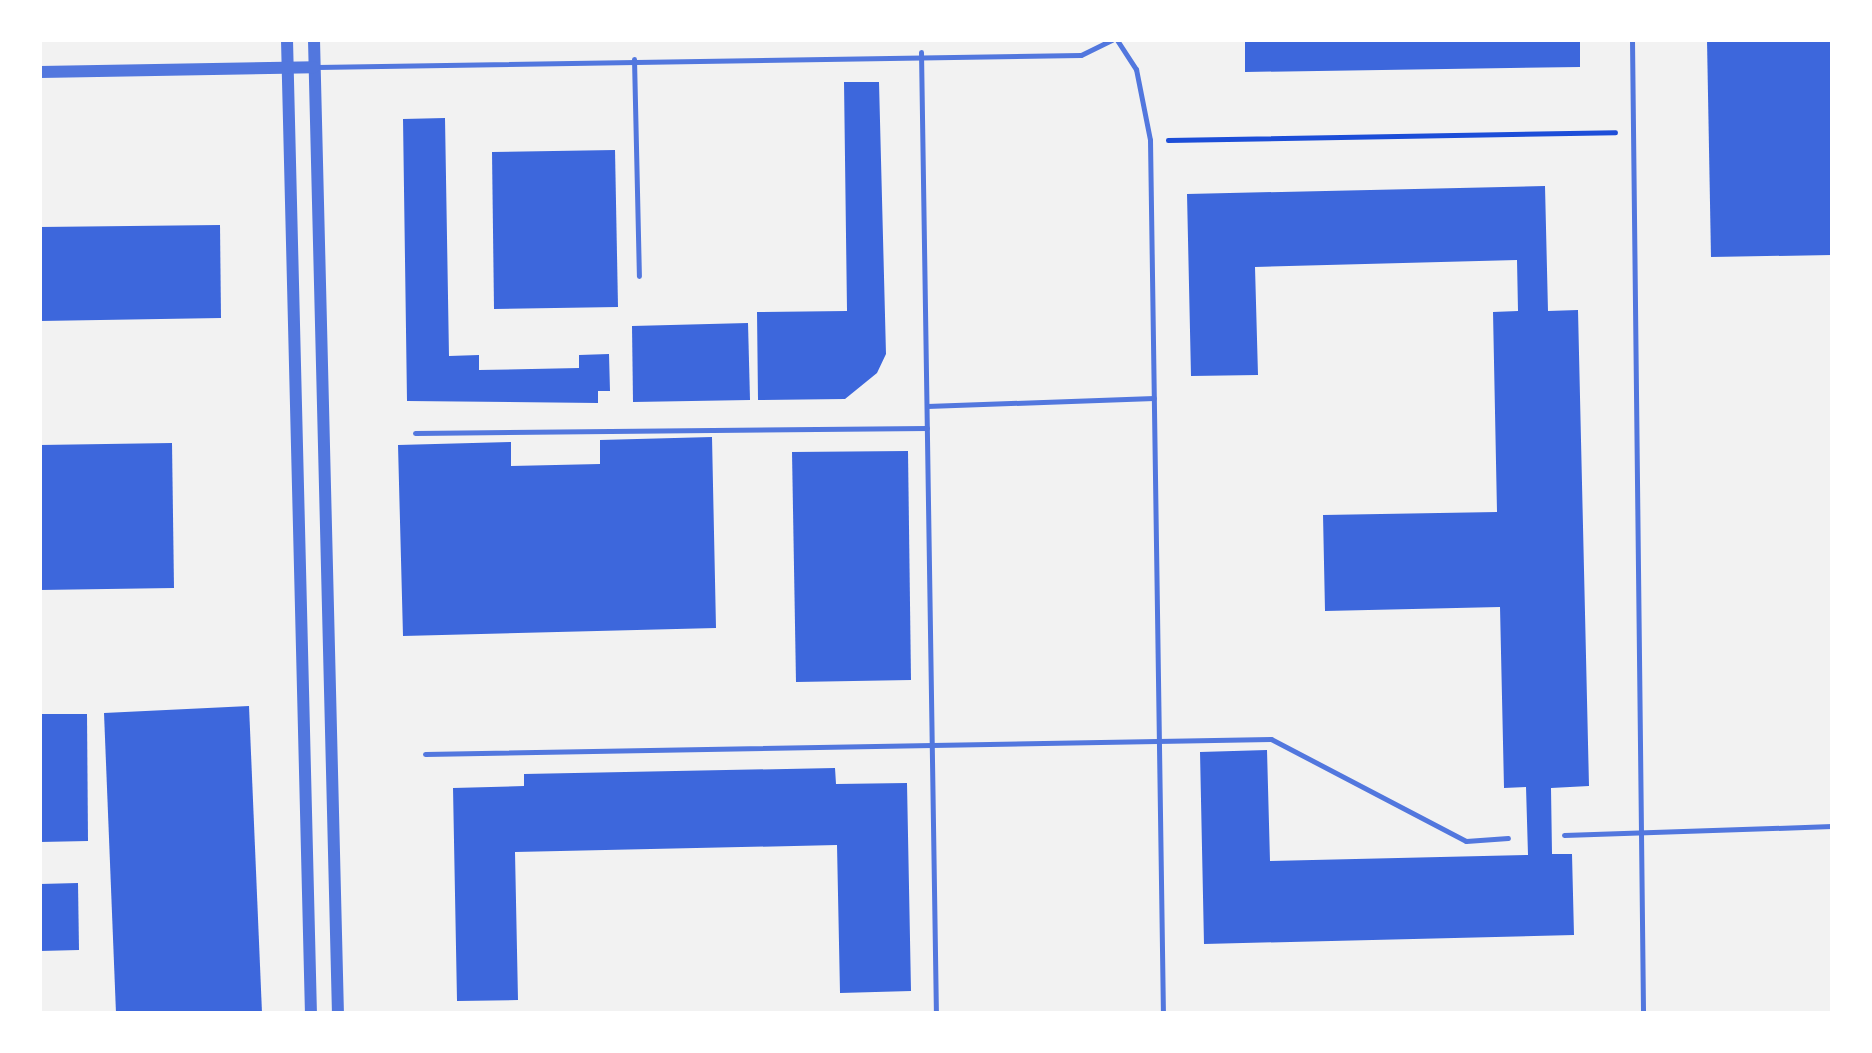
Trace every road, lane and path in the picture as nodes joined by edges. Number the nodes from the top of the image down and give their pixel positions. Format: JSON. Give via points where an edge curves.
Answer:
{"nodes":[{"id":1,"x":287,"y":40,"type":"edge"},
{"id":2,"x":314,"y":40,"type":"edge"},
{"id":3,"x":1112,"y":40,"type":"edge"},
{"id":4,"x":1117,"y":40,"type":"edge"},
{"id":5,"x":1632,"y":40,"type":"edge"},
{"id":6,"x":921,"y":52,"type":"junction"},
{"id":7,"x":634,"y":59,"type":"junction"},
{"id":8,"x":314,"y":67,"type":"junction"},
{"id":9,"x":287,"y":68,"type":"junction"},
{"id":10,"x":40,"y":72,"type":"edge"},
{"id":11,"x":1632,"y":132,"type":"junction"},
{"id":12,"x":1150,"y":140,"type":"junction"},
{"id":13,"x":639,"y":276,"type":"dead end"},
{"id":14,"x":1154,"y":398,"type":"junction"},
{"id":15,"x":927,"y":406,"type":"junction"},
{"id":16,"x":927,"y":428,"type":"junction"},
{"id":17,"x":415,"y":433,"type":"dead end"},
{"id":18,"x":1159,"y":745,"type":"junction"},
{"id":19,"x":930,"y":749,"type":"junction"},
{"id":20,"x":425,"y":754,"type":"dead end"},
{"id":21,"x":1832,"y":826,"type":"edge"},
{"id":22,"x":1641,"y":831,"type":"junction"},
{"id":23,"x":1564,"y":835,"type":"dead end"},
{"id":24,"x":1508,"y":838,"type":"dead end"},
{"id":25,"x":311,"y":1013,"type":"edge"},
{"id":26,"x":338,"y":1013,"type":"edge"},
{"id":27,"x":936,"y":1013,"type":"edge"},
{"id":28,"x":1163,"y":1013,"type":"edge"},
{"id":29,"x":1643,"y":1013,"type":"edge"}],
"edges":[{"from":1,"to":9,"type":"street"},
{"from":2,"to":8,"type":"street"},
{"from":3,"to":6,"type":"lane","via":[[1081,54]]},
{"from":4,"to":12,"type":"lane","via":[[1136,69]]},
{"from":5,"to":11,"type":"lane"},
{"from":6,"to":7,"type":"lane"},
{"from":6,"to":15,"type":"lane"},
{"from":7,"to":8,"type":"lane"},
{"from":7,"to":13,"type":"lane"},
{"from":8,"to":9,"type":"street"},
{"from":8,"to":26,"type":"street"},
{"from":9,"to":10,"type":"street"},
{"from":9,"to":25,"type":"street"},
{"from":11,"to":12,"type":"path"},
{"from":11,"to":22,"type":"lane"},
{"from":12,"to":14,"type":"lane"},
{"from":14,"to":15,"type":"lane"},
{"from":14,"to":18,"type":"lane"},
{"from":15,"to":16,"type":"lane"},
{"from":16,"to":17,"type":"lane"},
{"from":16,"to":19,"type":"lane"},
{"from":18,"to":19,"type":"lane"},
{"from":18,"to":24,"type":"lane","via":[[1271,739],[1466,841]]},
{"from":18,"to":28,"type":"lane"},
{"from":19,"to":20,"type":"lane"},
{"from":19,"to":27,"type":"lane"},
{"from":21,"to":22,"type":"lane"},
{"from":22,"to":23,"type":"lane"},
{"from":22,"to":29,"type":"lane"}]}
